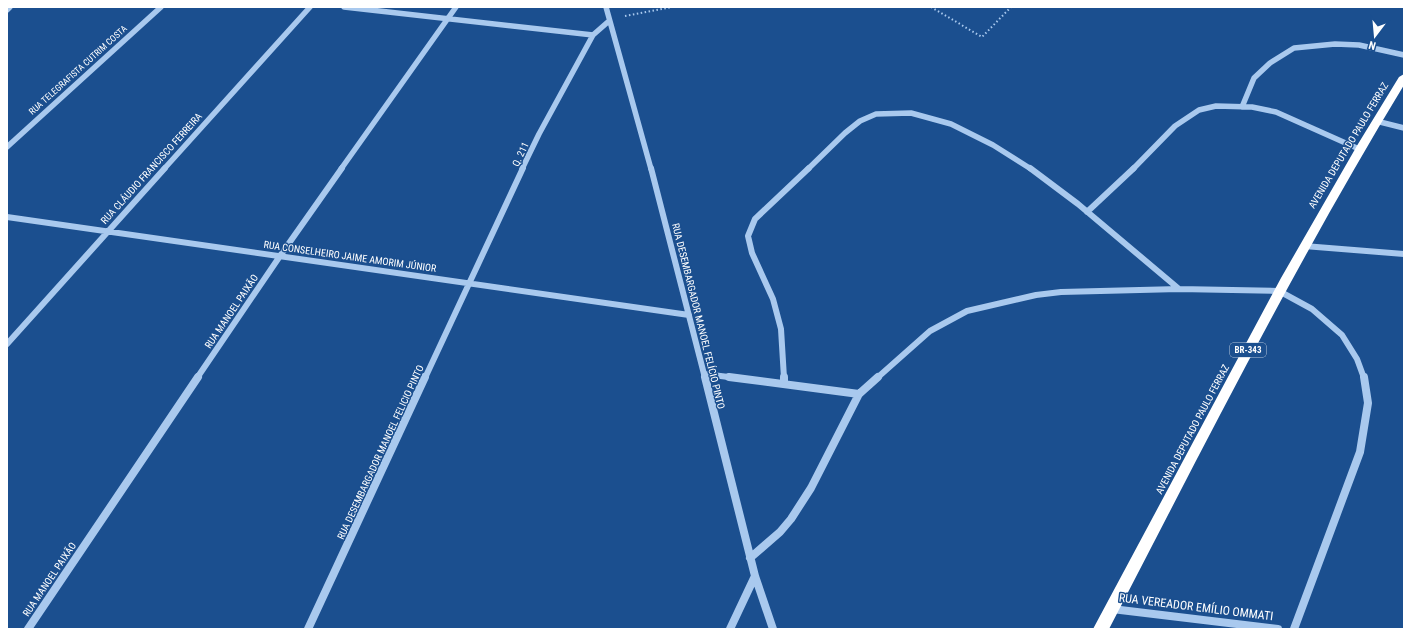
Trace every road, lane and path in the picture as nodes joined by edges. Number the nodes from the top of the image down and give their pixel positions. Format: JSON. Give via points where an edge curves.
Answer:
{"nodes":[{"id":1,"x":10,"y":7,"type":"edge"},
{"id":2,"x":161,"y":7,"type":"edge"},
{"id":3,"x":310,"y":7,"type":"edge"},
{"id":4,"x":344,"y":7,"type":"edge"},
{"id":5,"x":456,"y":7,"type":"edge"},
{"id":6,"x":606,"y":7,"type":"edge"},
{"id":7,"x":672,"y":7,"type":"edge"},
{"id":8,"x":931,"y":7,"type":"edge"},
{"id":9,"x":1011,"y":7,"type":"edge"},
{"id":10,"x":7,"y":10,"type":"edge"},
{"id":11,"x":448,"y":19,"type":"junction"},
{"id":12,"x":609,"y":21,"type":"junction"},
{"id":13,"x":593,"y":35,"type":"junction"},
{"id":14,"x":1404,"y":55,"type":"edge"},
{"id":15,"x":1404,"y":77,"type":"edge"},
{"id":16,"x":1242,"y":107,"type":"junction"},
{"id":17,"x":1376,"y":121,"type":"junction"},
{"id":18,"x":1404,"y":128,"type":"edge"},
{"id":19,"x":7,"y":147,"type":"edge"},
{"id":20,"x":1359,"y":149,"type":"junction"},
{"id":21,"x":1088,"y":212,"type":"junction"},
{"id":22,"x":7,"y":217,"type":"edge"},
{"id":23,"x":107,"y":232,"type":"junction"},
{"id":24,"x":1304,"y":246,"type":"junction"},
{"id":25,"x":1404,"y":254,"type":"edge"},
{"id":26,"x":280,"y":256,"type":"junction"},
{"id":27,"x":470,"y":284,"type":"junction"},
{"id":28,"x":1180,"y":289,"type":"junction"},
{"id":29,"x":1279,"y":291,"type":"junction"},
{"id":30,"x":690,"y":315,"type":"junction"},
{"id":31,"x":7,"y":344,"type":"edge"},
{"id":32,"x":704,"y":374,"type":"junction"},
{"id":33,"x":784,"y":384,"type":"junction"},
{"id":34,"x":859,"y":394,"type":"junction"},
{"id":35,"x":750,"y":558,"type":"junction"},
{"id":36,"x":755,"y":576,"type":"junction"},
{"id":37,"x":1112,"y":609,"type":"junction"},
{"id":38,"x":28,"y":629,"type":"edge"},
{"id":39,"x":308,"y":629,"type":"edge"},
{"id":40,"x":730,"y":629,"type":"edge"},
{"id":41,"x":773,"y":629,"type":"edge"},
{"id":42,"x":1101,"y":629,"type":"edge"},
{"id":43,"x":1278,"y":629,"type":"edge"},
{"id":44,"x":1294,"y":629,"type":"edge"}],
"edges":[{"from":1,"to":10,"type":"street"},
{"from":2,"to":19,"type":"street","name":"RUA TELEGRAFISTA CUTRIM COSTA"},
{"from":3,"to":23,"type":"street","name":"RUA CLÁUDIO FRANCISCO FERREIRA"},
{"from":4,"to":11,"type":"street"},
{"from":5,"to":11,"type":"street","name":"RUA MANOEL PAIXÃO"},
{"from":6,"to":12,"type":"street","name":"RUA DESEMBARGADOR MANOEL FELÍCIO PINTO"},
{"from":7,"to":12,"type":"path"},
{"from":8,"to":9,"type":"path","via":[[982,37]]},
{"from":11,"to":13,"type":"street"},
{"from":11,"to":26,"type":"street","name":"RUA MANOEL PAIXÃO"},
{"from":12,"to":13,"type":"street"},
{"from":12,"to":30,"type":"street","name":"RUA DESEMBARGADOR MANOEL FELÍCIO PINTO"},
{"from":13,"to":27,"type":"street","name":"Q. 211","via":[[540,134]]},
{"from":14,"to":16,"type":"street","via":[[1359,45],[1335,44],[1294,48],[1270,63],[1254,78]]},
{"from":15,"to":17,"type":"highway","name":"AVENIDA DEPUTADO PAULO FERRAZ","number":"BR-343"},
{"from":16,"to":20,"type":"street","via":[[1276,112]]},
{"from":16,"to":21,"type":"street","via":[[1216,106],[1199,110],[1175,126]]},
{"from":17,"to":18,"type":"street"},
{"from":17,"to":20,"type":"highway","name":"AVENIDA DEPUTADO PAULO FERRAZ","number":"BR-343"},
{"from":20,"to":24,"type":"highway","name":"AVENIDA DEPUTADO PAULO FERRAZ","number":"BR-343"},
{"from":21,"to":28,"type":"street"},
{"from":21,"to":33,"type":"street","via":[[1054,184],[997,146],[960,127],[926,115],[900,110],[875,114],[854,125],[756,219],[748,236],[752,253],[773,299],[781,329]]},
{"from":22,"to":23,"type":"street","name":"RUA CONSELHEIRO JAIME AMORIM JÚNIOR"},
{"from":23,"to":26,"type":"street","name":"RUA CONSELHEIRO JAIME AMORIM JÚNIOR"},
{"from":23,"to":31,"type":"street","name":"RUA CLÁUDIO FRANCISCO FERREIRA"},
{"from":24,"to":25,"type":"street"},
{"from":24,"to":29,"type":"highway","name":"AVENIDA DEPUTADO PAULO FERRAZ","number":"BR-343"},
{"from":26,"to":27,"type":"street","name":"RUA CONSELHEIRO JAIME AMORIM JÚNIOR"},
{"from":26,"to":38,"type":"street","name":"RUA MANOEL PAIXÃO"},
{"from":27,"to":30,"type":"street","name":"RUA CONSELHEIRO JAIME AMORIM JÚNIOR"},
{"from":27,"to":39,"type":"street","name":"RUA DESEMBARGADOR MANOEL FELICIO PINTO"},
{"from":28,"to":29,"type":"street"},
{"from":28,"to":34,"type":"street","via":[[1055,292],[967,311],[930,331]]},
{"from":29,"to":37,"type":"highway","name":"AVENIDA DEPUTADO PAULO FERRAZ","number":"BR-343"},
{"from":29,"to":44,"type":"street","via":[[1312,309],[1342,335],[1357,359],[1365,381],[1368,403],[1360,452]]},
{"from":30,"to":32,"type":"street","name":"RUA DESEMBARGADOR MANOEL FELÍCIO PINTO"},
{"from":32,"to":33,"type":"street"},
{"from":32,"to":35,"type":"street","name":"RUA DESEMBARGADOR MANOEL FELÍCIO PINTO"},
{"from":33,"to":34,"type":"street"},
{"from":34,"to":35,"type":"street","via":[[811,488],[791,519]]},
{"from":35,"to":36,"type":"street","name":"RUA DESEMBARGADOR MANOEL FELÍCIO PINTO"},
{"from":36,"to":40,"type":"street"},
{"from":36,"to":41,"type":"street","name":"RUA DESEMBARGADOR MANOEL FELÍCIO PINTO"},
{"from":37,"to":42,"type":"highway","name":"AVENIDA DEPUTADO PAULO FERRAZ","number":"BR-343"},
{"from":37,"to":43,"type":"street","name":"RUA VEREADOR EMÍLIO OMMATI"}]}
